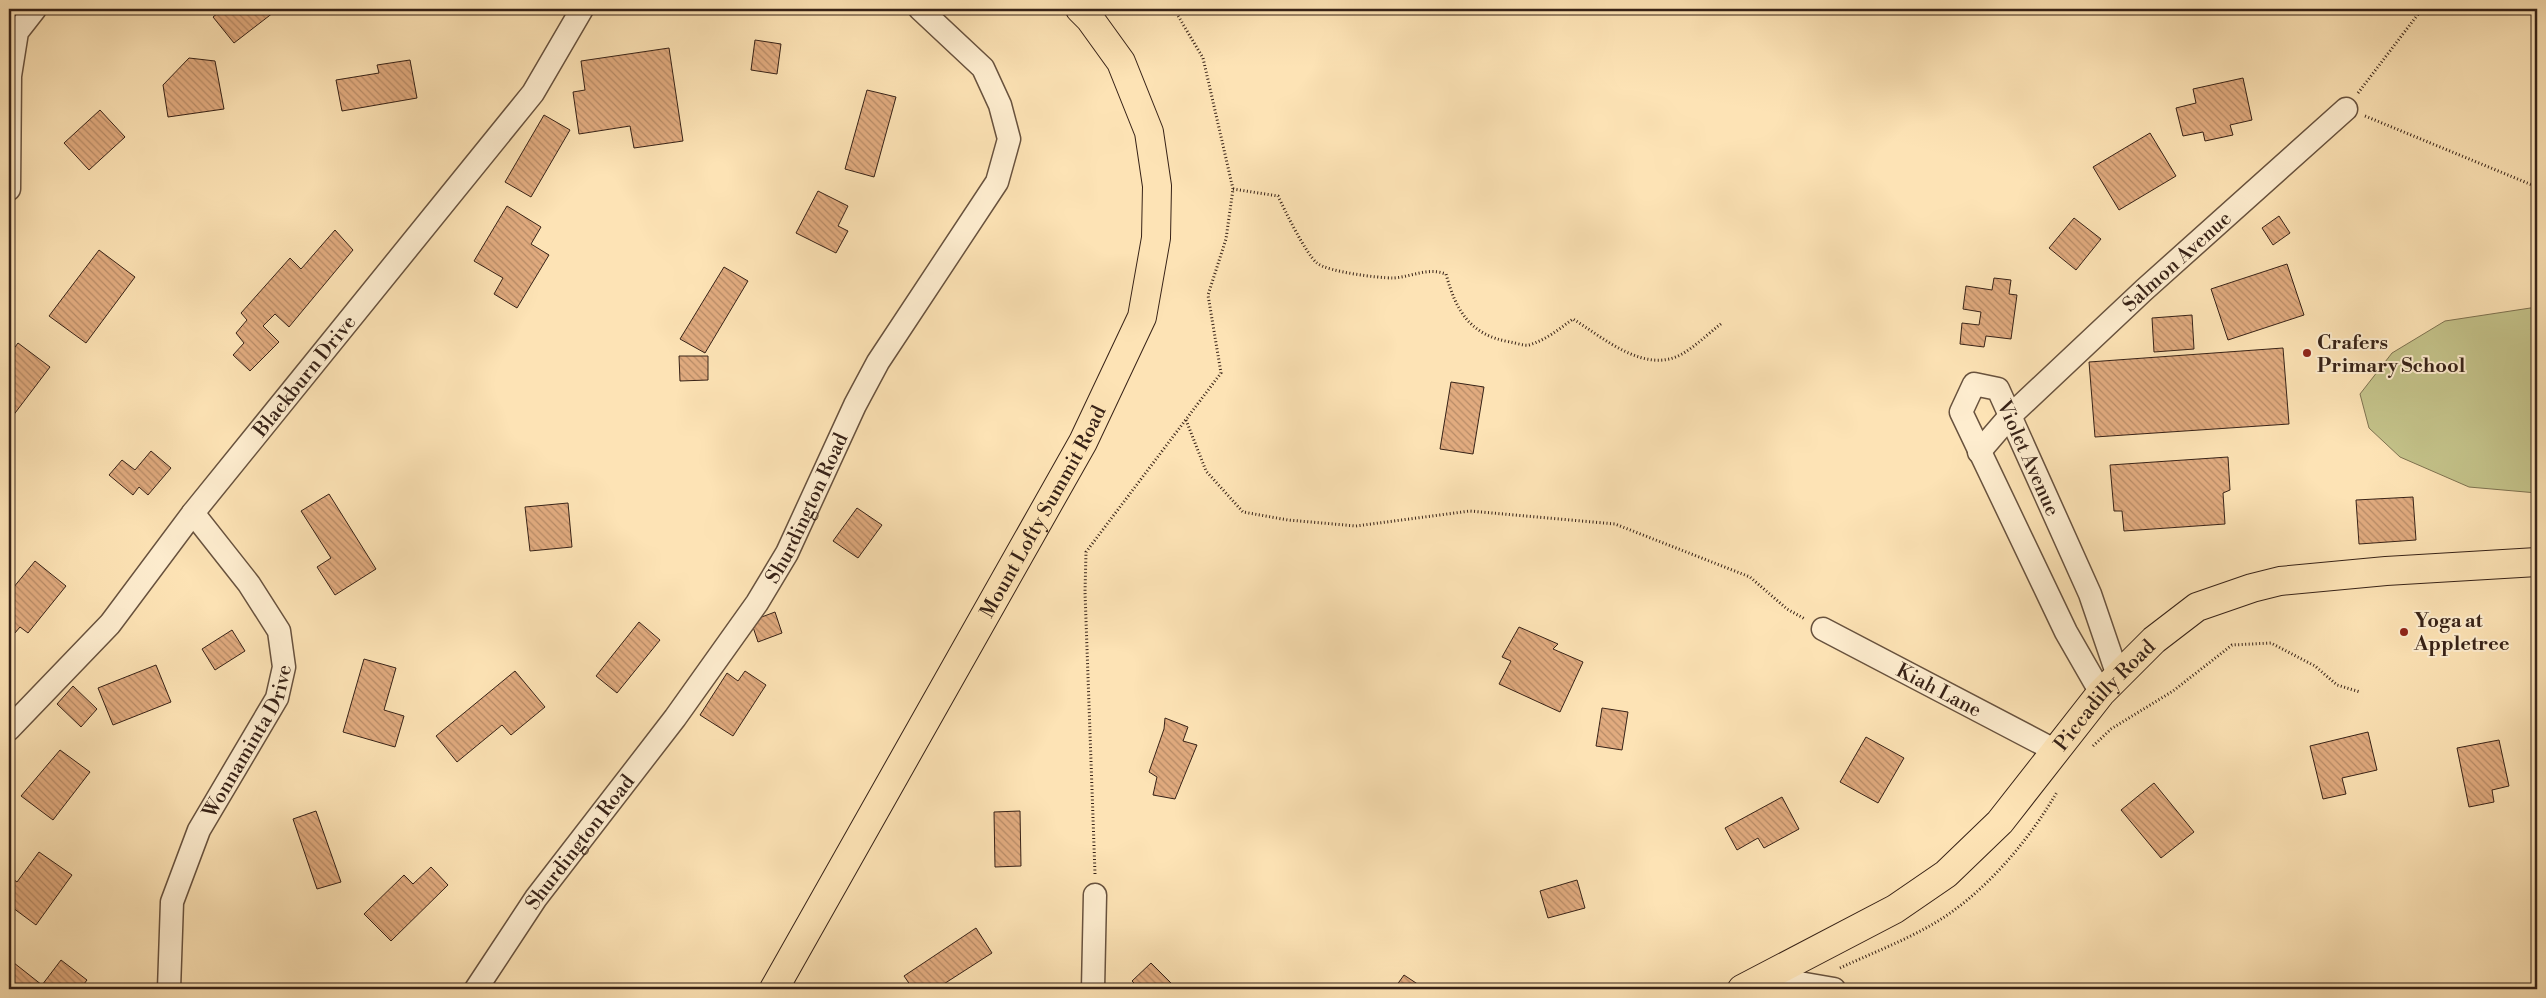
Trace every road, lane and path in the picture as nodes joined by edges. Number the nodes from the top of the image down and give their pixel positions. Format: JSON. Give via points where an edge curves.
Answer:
{"nodes":[{"id":1,"x":35,"y":9,"type":"edge"},
{"id":2,"x":582,"y":9,"type":"edge"},
{"id":3,"x":920,"y":9,"type":"edge"},
{"id":4,"x":1080,"y":9,"type":"edge"},
{"id":5,"x":1174,"y":9,"type":"edge"},
{"id":6,"x":2422,"y":9,"type":"edge"},
{"id":7,"x":2346,"y":108,"type":"junction"},
{"id":8,"x":9,"y":188,"type":"edge"},
{"id":9,"x":2537,"y":188,"type":"edge"},
{"id":10,"x":1233,"y":189,"type":"junction"},
{"id":11,"x":1722,"y":323,"type":"dead end"},
{"id":12,"x":2010,"y":416,"type":"junction"},
{"id":13,"x":1186,"y":420,"type":"junction"},
{"id":14,"x":1979,"y":452,"type":"junction"},
{"id":15,"x":192,"y":513,"type":"junction"},
{"id":16,"x":2537,"y":562,"type":"edge"},
{"id":17,"x":1822,"y":629,"type":"joint"},
{"id":18,"x":2110,"y":684,"type":"junction"},
{"id":19,"x":2360,"y":692,"type":"dead end"},
{"id":20,"x":9,"y":729,"type":"edge"},
{"id":21,"x":2092,"y":747,"type":"dead end"},
{"id":22,"x":2056,"y":751,"type":"junction"},
{"id":23,"x":1095,"y":895,"type":"joint"},
{"id":24,"x":1753,"y":983,"type":"edge"},
{"id":25,"x":169,"y":989,"type":"edge"},
{"id":26,"x":476,"y":989,"type":"edge"},
{"id":27,"x":774,"y":989,"type":"edge"},
{"id":28,"x":1093,"y":989,"type":"edge"},
{"id":29,"x":1834,"y":989,"type":"edge"}],
"edges":[{"from":1,"to":8,"type":"street","via":[[17,32],[10,76]]},
{"from":2,"to":15,"type":"street","name":"Blackburn Drive","via":[[533,93]]},
{"from":3,"to":26,"type":"street","name":"Shurdington Road","via":[[983,68],[1000,105],[1009,138],[997,182],[878,362],[787,553],[757,603],[676,718],[536,898]]},
{"from":4,"to":27,"type":"main road","name":"Mount Lofty Summit Road","via":[[1121,62],[1149,132],[1157,186],[1156,238],[1142,317],[1083,442]]},
{"from":5,"to":10,"type":"path","via":[[1203,58]]},
{"from":6,"to":7,"type":"path"},
{"from":7,"to":9,"type":"path"},
{"from":7,"to":12,"type":"street","name":"Salmon Avenue"},
{"from":10,"to":11,"type":"path","via":[[1278,196],[1318,264],[1347,273],[1394,278],[1435,270],[1446,274],[1452,298],[1464,319],[1492,339],[1527,345],[1551,336],[1573,319],[1630,354],[1657,362],[1681,355]]},
{"from":10,"to":13,"type":"path","via":[[1226,239],[1208,295],[1221,373]]},
{"from":12,"to":14,"type":"street","name":"Salmon Avenue"},
{"from":12,"to":14,"type":"street","name":"Violet Avenue","via":[[1998,389],[1974,384],[1962,412]]},
{"from":12,"to":18,"type":"street","name":"Violet Avenue","via":[[2090,594]]},
{"from":13,"to":17,"type":"path","via":[[1206,471],[1243,512],[1356,526],[1470,511],[1616,524],[1750,577],[1787,609]]},
{"from":13,"to":23,"type":"path","via":[[1086,552]]},
{"from":14,"to":18,"type":"street","name":"Violet Avenue","via":[[2066,632]]},
{"from":15,"to":20,"type":"street","name":"Blackburn Drive","via":[[110,624]]},
{"from":15,"to":25,"type":"street","name":"Wonnaminta Drive","via":[[249,584],[279,631],[284,666],[277,698],[199,830],[172,902]]},
{"from":16,"to":18,"type":"main road","name":"Piccadilly Road","via":[[2386,571],[2280,581],[2252,588],[2197,607],[2154,640]]},
{"from":17,"to":22,"type":"street","name":"Kiah Lane"},
{"from":18,"to":22,"type":"main road","name":"Piccadilly Road"},
{"from":19,"to":21,"type":"path","via":[[2337,685],[2315,666],[2270,644],[2232,645],[2173,691],[2111,729]]},
{"from":22,"to":24,"type":"main road","name":"Piccadilly Road","via":[[2000,822],[1946,874],[1895,909]]},
{"from":23,"to":28,"type":"street"},
{"from":24,"to":29,"type":"street"}]}
